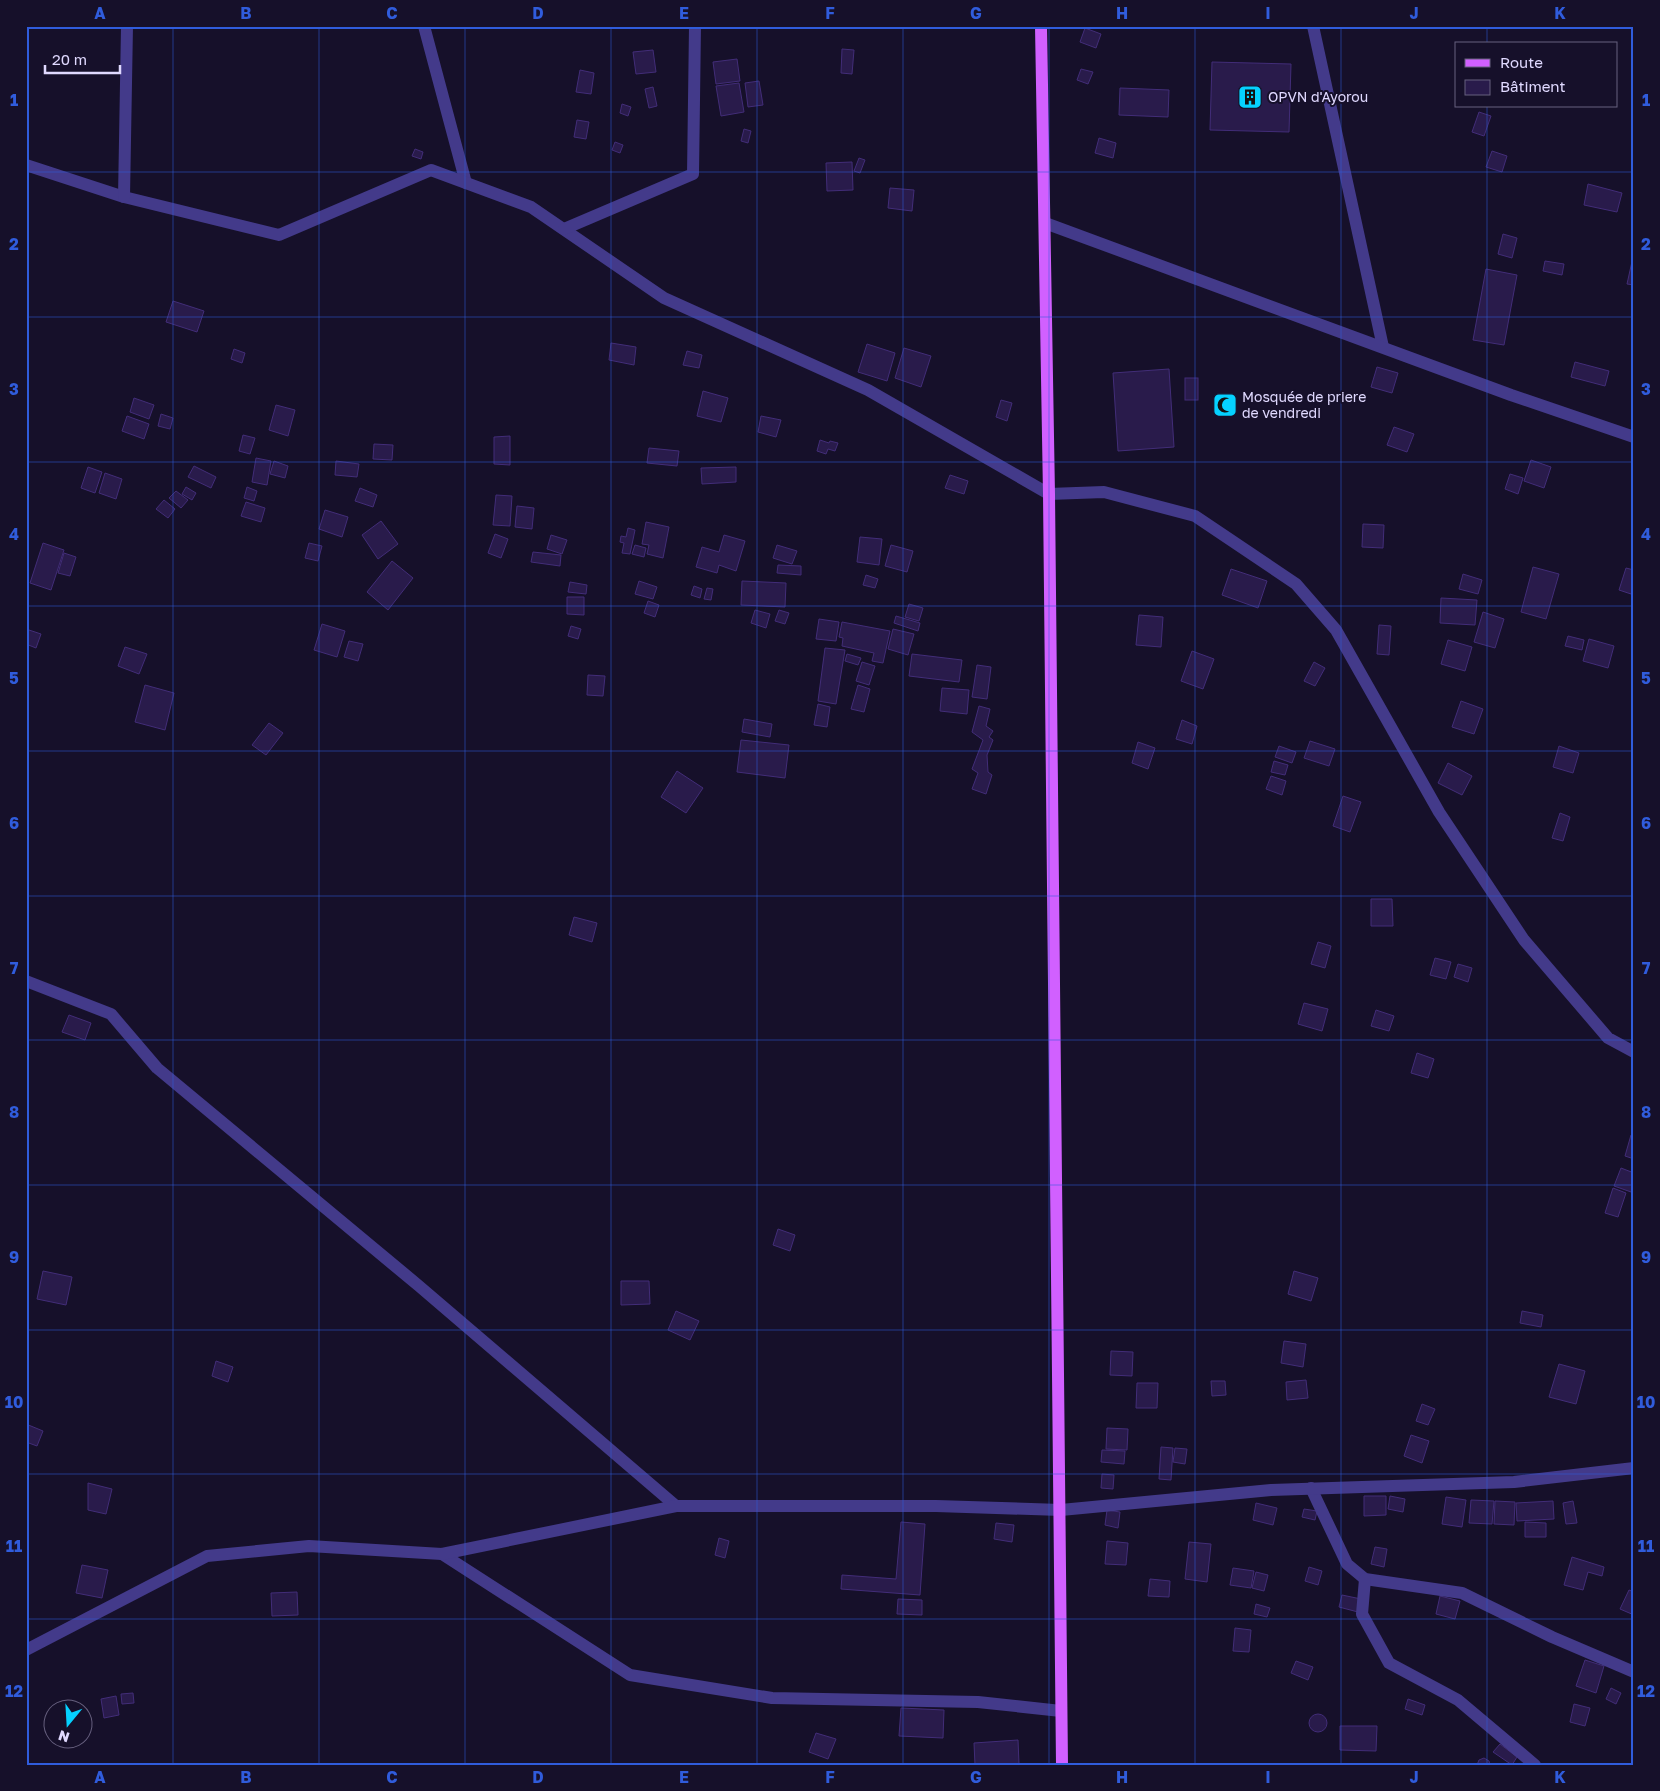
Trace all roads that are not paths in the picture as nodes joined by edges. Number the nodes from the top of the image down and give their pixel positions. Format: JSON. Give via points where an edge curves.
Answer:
{"nodes":[{"id":1,"x":127,"y":26,"type":"edge"},
{"id":2,"x":424,"y":26,"type":"edge"},
{"id":3,"x":695,"y":26,"type":"edge"},
{"id":4,"x":1041,"y":26,"type":"edge"},
{"id":5,"x":1314,"y":26,"type":"edge"},
{"id":6,"x":26,"y":165,"type":"edge"},
{"id":7,"x":466,"y":182,"type":"junction"},
{"id":8,"x":124,"y":197,"type":"junction"},
{"id":9,"x":1045,"y":223,"type":"junction"},
{"id":10,"x":564,"y":229,"type":"junction"},
{"id":11,"x":1383,"y":348,"type":"junction"},
{"id":12,"x":1634,"y":437,"type":"edge"},
{"id":13,"x":1049,"y":494,"type":"junction"},
{"id":14,"x":26,"y":981,"type":"edge"},
{"id":15,"x":1634,"y":1052,"type":"edge"},
{"id":16,"x":1634,"y":1468,"type":"edge"},
{"id":17,"x":1311,"y":1488,"type":"junction"},
{"id":18,"x":676,"y":1506,"type":"junction"},
{"id":19,"x":1061,"y":1510,"type":"junction"},
{"id":20,"x":442,"y":1554,"type":"junction"},
{"id":21,"x":1365,"y":1579,"type":"junction"},
{"id":22,"x":26,"y":1650,"type":"edge"},
{"id":23,"x":1634,"y":1672,"type":"edge"},
{"id":24,"x":1061,"y":1711,"type":"junction"},
{"id":25,"x":1062,"y":1765,"type":"edge"},
{"id":26,"x":1534,"y":1765,"type":"edge"}],
"edges":[{"from":1,"to":8,"type":"street"},
{"from":2,"to":7,"type":"street"},
{"from":3,"to":10,"type":"street","via":[[693,174]]},
{"from":4,"to":9,"type":"main road"},
{"from":5,"to":11,"type":"street"},
{"from":6,"to":8,"type":"street"},
{"from":7,"to":8,"type":"street","via":[[431,170],[280,235]]},
{"from":7,"to":10,"type":"street","via":[[531,207]]},
{"from":9,"to":11,"type":"street"},
{"from":9,"to":13,"type":"main road"},
{"from":10,"to":13,"type":"street","via":[[664,298],[868,390]]},
{"from":11,"to":12,"type":"street"},
{"from":13,"to":15,"type":"street","via":[[1104,492],[1195,516],[1296,584],[1336,630],[1439,812],[1524,940],[1608,1038]]},
{"from":13,"to":19,"type":"main road"},
{"from":14,"to":18,"type":"street","via":[[111,1014],[157,1068]]},
{"from":16,"to":17,"type":"street","via":[[1514,1482]]},
{"from":17,"to":19,"type":"street"},
{"from":17,"to":21,"type":"street","via":[[1348,1564]]},
{"from":18,"to":19,"type":"street","via":[[936,1506]]},
{"from":18,"to":20,"type":"street"},
{"from":19,"to":24,"type":"main road"},
{"from":20,"to":22,"type":"street","via":[[309,1546],[207,1556]]},
{"from":20,"to":24,"type":"street","via":[[630,1675],[772,1698],[978,1702]]},
{"from":21,"to":23,"type":"street","via":[[1462,1593]]},
{"from":21,"to":26,"type":"street","via":[[1362,1614],[1389,1663],[1458,1700]]},
{"from":24,"to":25,"type":"main road"}]}
